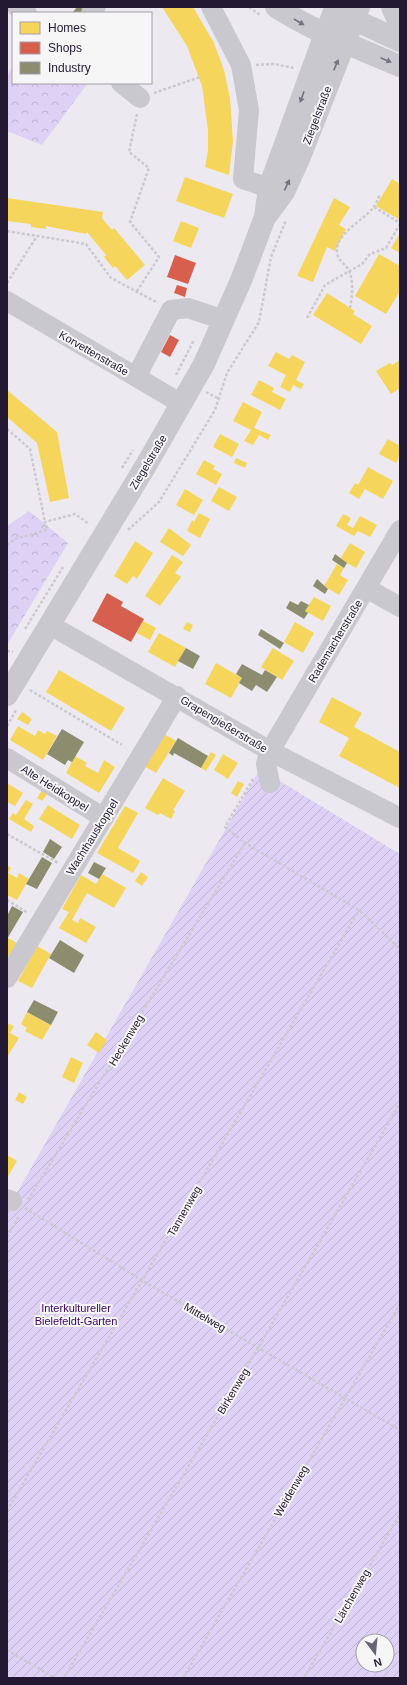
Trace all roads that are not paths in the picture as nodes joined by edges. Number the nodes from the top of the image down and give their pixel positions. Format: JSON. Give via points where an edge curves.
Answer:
{"nodes":[{"id":1,"x":211,"y":7,"type":"edge"},
{"id":2,"x":276,"y":7,"type":"edge"},
{"id":3,"x":392,"y":7,"type":"edge"},
{"id":4,"x":342,"y":10,"type":"edge"},
{"id":5,"x":400,"y":25,"type":"edge"},
{"id":6,"x":325,"y":34,"type":"junction"},
{"id":7,"x":400,"y":41,"type":"edge"},
{"id":8,"x":346,"y":43,"type":"junction"},
{"id":9,"x":400,"y":66,"type":"edge"},
{"id":10,"x":122,"y":84,"type":"edge"},
{"id":11,"x":140,"y":98,"type":"road end"},
{"id":12,"x":269,"y":188,"type":"junction"},
{"id":13,"x":265,"y":217,"type":"junction"},
{"id":14,"x":7,"y":302,"type":"edge"},
{"id":15,"x":216,"y":316,"type":"junction"},
{"id":16,"x":136,"y":377,"type":"junction"},
{"id":17,"x":174,"y":399,"type":"junction"},
{"id":18,"x":400,"y":530,"type":"edge"},
{"id":19,"x":366,"y":588,"type":"junction"},
{"id":20,"x":400,"y":607,"type":"edge"},
{"id":21,"x":50,"y":625,"type":"junction"},
{"id":22,"x":7,"y":695,"type":"edge"},
{"id":23,"x":177,"y":696,"type":"junction"},
{"id":24,"x":270,"y":752,"type":"junction"},
{"id":25,"x":7,"y":758,"type":"edge"},
{"id":26,"x":261,"y":780,"type":"road end"},
{"id":27,"x":104,"y":818,"type":"junction"},
{"id":28,"x":400,"y":818,"type":"edge"},
{"id":29,"x":7,"y":978,"type":"edge"}],
"edges":[{"from":1,"to":12,"type":"street","via":[[241,65],[249,110],[243,178]]},
{"from":2,"to":6,"type":"main road","one_way":true},
{"from":3,"to":5,"type":"main road"},
{"from":4,"to":6,"type":"main road","name":"Ziegelstraße"},
{"from":4,"to":7,"type":"main road"},
{"from":4,"to":8,"type":"main road","name":"Ziegelstraße"},
{"from":6,"to":8,"type":"main road"},
{"from":6,"to":12,"type":"main road","name":"Ziegelstraße","one_way":true},
{"from":8,"to":9,"type":"main road","one_way":true},
{"from":13,"to":8,"type":"main road","name":"Ziegelstraße","one_way":true,"via":[[284,192]]},
{"from":10,"to":11,"type":"street"},
{"from":12,"to":13,"type":"main road","name":"Ziegelstraße"},
{"from":13,"to":15,"type":"main road","name":"Ziegelstraße"},
{"from":14,"to":16,"type":"street","name":"Korvettenstraße"},
{"from":15,"to":16,"type":"street","via":[[188,308],[171,310]]},
{"from":15,"to":17,"type":"main road","name":"Ziegelstraße","via":[[204,364]]},
{"from":16,"to":17,"type":"street","name":"Korvettenstraße"},
{"from":17,"to":21,"type":"main road","name":"Ziegelstraße"},
{"from":18,"to":19,"type":"street","name":"Rademacherstraße"},
{"from":19,"to":20,"type":"street"},
{"from":19,"to":24,"type":"street","name":"Rademacherstraße"},
{"from":21,"to":22,"type":"main road","name":"Ziegelstraße"},
{"from":21,"to":23,"type":"street","name":"Grapengießerstraße"},
{"from":23,"to":24,"type":"street","name":"Grapengießerstraße"},
{"from":23,"to":27,"type":"street","name":"Wachthauskoppel"},
{"from":24,"to":26,"type":"street"},
{"from":24,"to":28,"type":"street","name":"Grapengießerstraße"},
{"from":25,"to":27,"type":"street","name":"Alte Heidkoppel"},
{"from":27,"to":29,"type":"street","name":"Wachthauskoppel","via":[[70,870]]}]}
